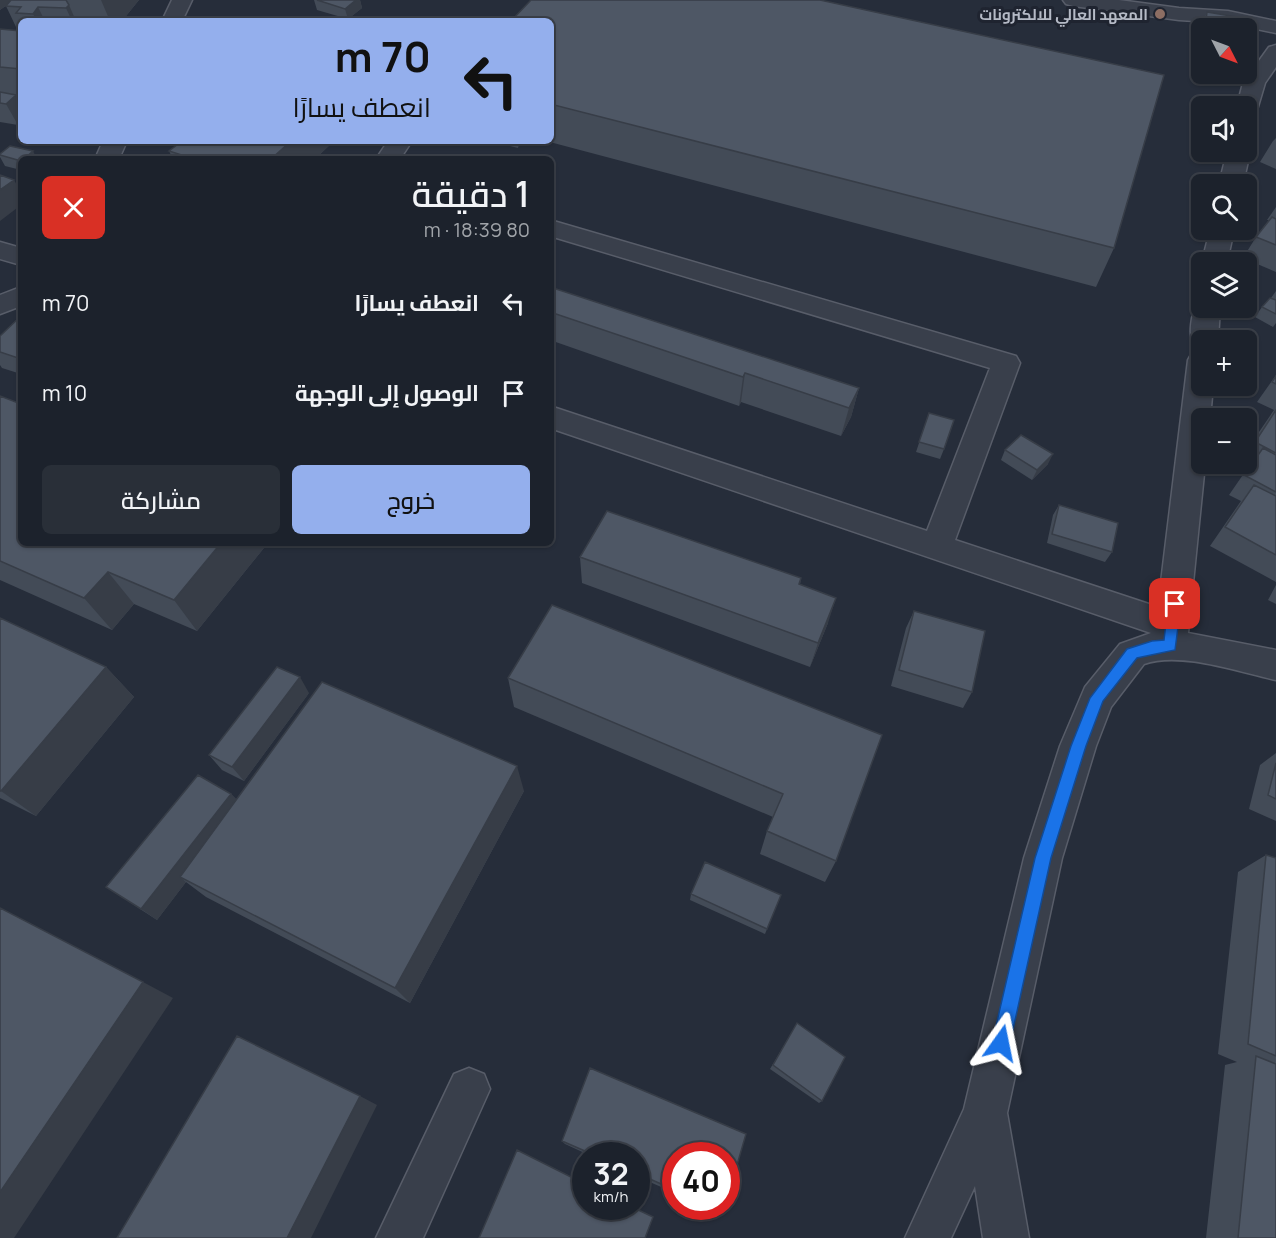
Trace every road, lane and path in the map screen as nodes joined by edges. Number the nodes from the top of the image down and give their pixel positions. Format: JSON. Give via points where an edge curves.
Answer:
{"nodes":[{"id":1,"x":182,"y":0,"type":"edge"},
{"id":2,"x":1073,"y":0,"type":"edge"},
{"id":3,"x":173,"y":18,"type":"edge"},
{"id":4,"x":1276,"y":27,"type":"edge"},
{"id":5,"x":1276,"y":51,"type":"edge"},
{"id":6,"x":1251,"y":96,"type":"edge"},
{"id":7,"x":554,"y":229,"type":"edge"},
{"id":8,"x":0,"y":250,"type":"edge"},
{"id":9,"x":18,"y":256,"type":"edge"},
{"id":10,"x":18,"y":297,"type":"edge"},
{"id":11,"x":0,"y":305,"type":"edge"},
{"id":12,"x":1198,"y":396,"type":"edge"},
{"id":13,"x":554,"y":418,"type":"edge"},
{"id":14,"x":937,"y":546,"type":"junction"},
{"id":15,"x":1171,"y":636,"type":"junction"},
{"id":16,"x":1276,"y":664,"type":"edge"},
{"id":17,"x":469,"y":1089,"type":"dead end"},
{"id":18,"x":985,"y":1113,"type":"junction"},
{"id":19,"x":936,"y":1235,"type":"edge"},
{"id":20,"x":399,"y":1238,"type":"edge"},
{"id":21,"x":1006,"y":1238,"type":"edge"}],
"edges":[{"from":1,"to":3,"type":"street"},
{"from":2,"to":4,"type":"street","via":[[1228,17]]},
{"from":5,"to":6,"type":"street","via":[[1254,83]]},
{"from":7,"to":14,"type":"street","via":[[1006,363]]},
{"from":8,"to":9,"type":"street"},
{"from":10,"to":11,"type":"street"},
{"from":12,"to":15,"type":"street"},
{"from":13,"to":14,"type":"street"},
{"from":14,"to":15,"type":"street"},
{"from":15,"to":16,"type":"street","via":[[1206,650]]},
{"from":15,"to":18,"type":"street","via":[[1132,654],[1097,698],[1078,746],[1043,858]]},
{"from":17,"to":20,"type":"street"},
{"from":18,"to":19,"type":"street"},
{"from":18,"to":21,"type":"street"}]}
